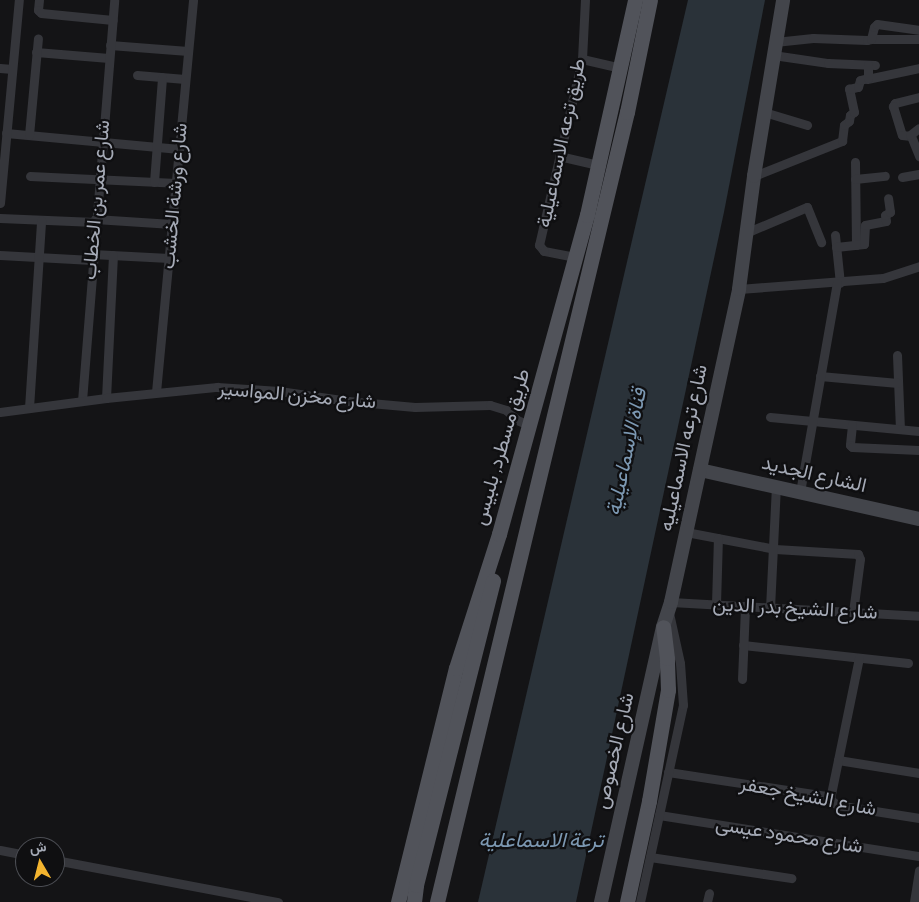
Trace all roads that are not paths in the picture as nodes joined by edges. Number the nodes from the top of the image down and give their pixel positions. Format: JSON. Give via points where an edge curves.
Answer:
{"nodes":[{"id":1,"x":19,"y":0,"type":"edge"},
{"id":2,"x":39,"y":0,"type":"edge"},
{"id":3,"x":114,"y":0,"type":"edge"},
{"id":4,"x":192,"y":0,"type":"edge"},
{"id":5,"x":585,"y":0,"type":"edge"},
{"id":6,"x":635,"y":0,"type":"edge"},
{"id":7,"x":650,"y":0,"type":"edge"},
{"id":8,"x":783,"y":0,"type":"edge"},
{"id":9,"x":113,"y":20,"type":"junction"},
{"id":10,"x":919,"y":30,"type":"edge"},
{"id":11,"x":38,"y":38,"type":"dead end"},
{"id":12,"x":871,"y":39,"type":"junction"},
{"id":13,"x":919,"y":39,"type":"edge"},
{"id":14,"x":110,"y":45,"type":"junction"},
{"id":15,"x":774,"y":48,"type":"junction"},
{"id":16,"x":188,"y":51,"type":"junction"},
{"id":17,"x":36,"y":52,"type":"junction"},
{"id":18,"x":109,"y":58,"type":"junction"},
{"id":19,"x":582,"y":59,"type":"junction"},
{"id":20,"x":0,"y":68,"type":"edge"},
{"id":21,"x":621,"y":68,"type":"junction"},
{"id":22,"x":919,"y":68,"type":"edge"},
{"id":23,"x":12,"y":69,"type":"junction"},
{"id":24,"x":138,"y":75,"type":"dead end"},
{"id":25,"x":162,"y":77,"type":"junction"},
{"id":26,"x":185,"y":79,"type":"junction"},
{"id":27,"x":867,"y":79,"type":"junction"},
{"id":28,"x":919,"y":97,"type":"edge"},
{"id":29,"x":764,"y":112,"type":"junction"},
{"id":30,"x":4,"y":115,"type":"edge"},
{"id":31,"x":807,"y":125,"type":"dead end"},
{"id":32,"x":919,"y":128,"type":"edge"},
{"id":33,"x":6,"y":133,"type":"junction"},
{"id":34,"x":29,"y":135,"type":"junction"},
{"id":35,"x":910,"y":135,"type":"junction"},
{"id":36,"x":102,"y":142,"type":"junction"},
{"id":37,"x":157,"y":147,"type":"junction"},
{"id":38,"x":179,"y":149,"type":"junction"},
{"id":39,"x":559,"y":156,"type":"junction"},
{"id":40,"x":919,"y":156,"type":"edge"},
{"id":41,"x":855,"y":162,"type":"dead end"},
{"id":42,"x":598,"y":165,"type":"junction"},
{"id":43,"x":919,"y":174,"type":"edge"},
{"id":44,"x":30,"y":176,"type":"dead end"},
{"id":45,"x":754,"y":176,"type":"junction"},
{"id":46,"x":885,"y":176,"type":"dead end"},
{"id":47,"x":902,"y":177,"type":"dead end"},
{"id":48,"x":855,"y":179,"type":"junction"},
{"id":49,"x":99,"y":180,"type":"junction"},
{"id":50,"x":154,"y":182,"type":"junction"},
{"id":51,"x":176,"y":184,"type":"junction"},
{"id":52,"x":888,"y":198,"type":"dead end"},
{"id":53,"x":0,"y":203,"type":"edge"},
{"id":54,"x":0,"y":218,"type":"edge"},
{"id":55,"x":41,"y":220,"type":"junction"},
{"id":56,"x":95,"y":220,"type":"junction"},
{"id":57,"x":172,"y":224,"type":"junction"},
{"id":58,"x":748,"y":232,"type":"junction"},
{"id":59,"x":835,"y":235,"type":"dead end"},
{"id":60,"x":821,"y":242,"type":"dead end"},
{"id":61,"x":856,"y":245,"type":"junction"},
{"id":62,"x":836,"y":247,"type":"junction"},
{"id":63,"x":0,"y":255,"type":"edge"},
{"id":64,"x":113,"y":256,"type":"junction"},
{"id":65,"x":38,"y":257,"type":"junction"},
{"id":66,"x":92,"y":257,"type":"junction"},
{"id":67,"x":575,"y":257,"type":"junction"},
{"id":68,"x":169,"y":258,"type":"junction"},
{"id":69,"x":919,"y":266,"type":"edge"},
{"id":70,"x":838,"y":283,"type":"junction"},
{"id":71,"x":740,"y":289,"type":"junction"},
{"id":72,"x":897,"y":354,"type":"dead end"},
{"id":73,"x":820,"y":376,"type":"junction"},
{"id":74,"x":898,"y":383,"type":"junction"},
{"id":75,"x":156,"y":392,"type":"junction"},
{"id":76,"x":106,"y":398,"type":"junction"},
{"id":77,"x":82,"y":401,"type":"junction"},
{"id":78,"x":29,"y":408,"type":"junction"},
{"id":79,"x":0,"y":412,"type":"edge"},
{"id":80,"x":770,"y":417,"type":"dead end"},
{"id":81,"x":811,"y":421,"type":"junction"},
{"id":82,"x":529,"y":425,"type":"junction"},
{"id":83,"x":852,"y":425,"type":"junction"},
{"id":84,"x":900,"y":429,"type":"junction"},
{"id":85,"x":919,"y":431,"type":"edge"},
{"id":86,"x":919,"y":450,"type":"edge"},
{"id":87,"x":700,"y":470,"type":"junction"},
{"id":88,"x":776,"y":486,"type":"junction"},
{"id":89,"x":800,"y":492,"type":"junction"},
{"id":90,"x":919,"y":519,"type":"edge"},
{"id":91,"x":686,"y":532,"type":"junction"},
{"id":92,"x":499,"y":534,"type":"junction"},
{"id":93,"x":718,"y":538,"type":"junction"},
{"id":94,"x":773,"y":548,"type":"junction"},
{"id":95,"x":716,"y":604,"type":"junction"},
{"id":96,"x":670,"y":605,"type":"junction"},
{"id":97,"x":745,"y":606,"type":"junction"},
{"id":98,"x":770,"y":608,"type":"junction"},
{"id":99,"x":853,"y":612,"type":"junction"},
{"id":100,"x":919,"y":616,"type":"edge"},
{"id":101,"x":663,"y":627,"type":"junction"},
{"id":102,"x":743,"y":645,"type":"junction"},
{"id":103,"x":859,"y":658,"type":"junction"},
{"id":104,"x":908,"y":663,"type":"dead end"},
{"id":105,"x":742,"y":679,"type":"dead end"},
{"id":106,"x":838,"y":760,"type":"junction"},
{"id":107,"x":668,"y":772,"type":"junction"},
{"id":108,"x":919,"y":773,"type":"edge"},
{"id":109,"x":830,"y":799,"type":"junction"},
{"id":110,"x":659,"y":815,"type":"junction"},
{"id":111,"x":919,"y":818,"type":"edge"},
{"id":112,"x":0,"y":850,"type":"edge"},
{"id":113,"x":15,"y":853,"type":"edge"},
{"id":114,"x":919,"y":856,"type":"edge"},
{"id":115,"x":650,"y":857,"type":"junction"},
{"id":116,"x":65,"y":862,"type":"edge"},
{"id":117,"x":919,"y":870,"type":"edge"},
{"id":118,"x":791,"y":878,"type":"dead end"},
{"id":119,"x":918,"y":882,"type":"edge"},
{"id":120,"x":278,"y":902,"type":"edge"},
{"id":121,"x":398,"y":902,"type":"edge"},
{"id":122,"x":414,"y":902,"type":"edge"},
{"id":123,"x":437,"y":902,"type":"edge"},
{"id":124,"x":601,"y":902,"type":"edge"},
{"id":125,"x":627,"y":902,"type":"edge"},
{"id":126,"x":640,"y":902,"type":"edge"},
{"id":127,"x":914,"y":902,"type":"edge"}],
"edges":[{"from":1,"to":23,"type":"street"},
{"from":2,"to":9,"type":"street","via":[[38,10],[43,14]]},
{"from":3,"to":9,"type":"street","name":"شارع عمر بن الخطاب"},
{"from":4,"to":16,"type":"street","name":"شارع ورشة الخشب"},
{"from":5,"to":19,"type":"street","name":"طريق ترعه الاسماعيلية"},
{"from":6,"to":21,"type":"main road","name":"طريق مسطرد, بلبيس"},
{"from":7,"to":123,"type":"main road","name":"طريق مسطرد, بلبيس","via":[[627,112]]},
{"from":8,"to":15,"type":"main road","name":"شارع ترعه الاسماعيليه"},
{"from":9,"to":14,"type":"street","name":"شارع عمر بن الخطاب"},
{"from":10,"to":12,"type":"street","via":[[877,24]]},
{"from":11,"to":17,"type":"street"},
{"from":12,"to":13,"type":"street"},
{"from":12,"to":15,"type":"street","via":[[813,38]]},
{"from":14,"to":16,"type":"street"},
{"from":14,"to":18,"type":"street","name":"شارع عمر بن الخطاب"},
{"from":15,"to":27,"type":"street","via":[[828,63],[872,65]]},
{"from":15,"to":29,"type":"main road","name":"شارع ترعه الاسماعيليه"},
{"from":16,"to":26,"type":"street","name":"شارع ورشة الخشب"},
{"from":17,"to":18,"type":"street"},
{"from":17,"to":34,"type":"street"},
{"from":18,"to":36,"type":"street","name":"شارع عمر بن الخطاب"},
{"from":19,"to":21,"type":"street"},
{"from":19,"to":39,"type":"street","name":"طريق ترعه الاسماعيلية"},
{"from":20,"to":23,"type":"street"},
{"from":21,"to":42,"type":"main road","name":"طريق مسطرد, بلبيس"},
{"from":22,"to":27,"type":"street"},
{"from":23,"to":30,"type":"street"},
{"from":24,"to":25,"type":"street"},
{"from":25,"to":26,"type":"street"},
{"from":25,"to":37,"type":"street"},
{"from":26,"to":38,"type":"street","name":"شارع ورشة الخشب"},
{"from":27,"to":45,"type":"street","via":[[860,80],[858,87],[849,89],[854,112],[844,125],[842,141]]},
{"from":28,"to":35,"type":"street","via":[[893,105],[902,135]]},
{"from":29,"to":31,"type":"street"},
{"from":29,"to":45,"type":"main road","name":"شارع ترعه الاسماعيليه"},
{"from":30,"to":33,"type":"street"},
{"from":32,"to":35,"type":"street"},
{"from":33,"to":34,"type":"street"},
{"from":33,"to":53,"type":"street"},
{"from":34,"to":36,"type":"street"},
{"from":35,"to":40,"type":"street"},
{"from":36,"to":37,"type":"street"},
{"from":36,"to":49,"type":"street","name":"شارع عمر بن الخطاب"},
{"from":37,"to":38,"type":"street"},
{"from":37,"to":50,"type":"street"},
{"from":38,"to":51,"type":"street","name":"شارع ورشة الخشب"},
{"from":39,"to":42,"type":"street"},
{"from":39,"to":67,"type":"street","name":"طريق ترعه الاسماعيلية","via":[[539,245],[544,251]]},
{"from":41,"to":48,"type":"street"},
{"from":42,"to":67,"type":"main road","name":"طريق مسطرد, بلبيس"},
{"from":43,"to":47,"type":"street"},
{"from":44,"to":49,"type":"street"},
{"from":45,"to":58,"type":"main road","name":"شارع ترعه الاسماعيليه"},
{"from":46,"to":48,"type":"street"},
{"from":48,"to":61,"type":"street"},
{"from":49,"to":50,"type":"street"},
{"from":49,"to":56,"type":"street","name":"شارع عمر بن الخطاب"},
{"from":50,"to":51,"type":"street"},
{"from":51,"to":57,"type":"street","name":"شارع ورشة الخشب"},
{"from":52,"to":61,"type":"street","via":[[890,212],[885,214],[886,221],[865,225],[865,242]]},
{"from":54,"to":55,"type":"street"},
{"from":55,"to":56,"type":"street"},
{"from":55,"to":65,"type":"street"},
{"from":56,"to":57,"type":"street"},
{"from":56,"to":66,"type":"street","name":"شارع عمر بن الخطاب"},
{"from":57,"to":68,"type":"street","name":"شارع ورشة الخشب"},
{"from":58,"to":60,"type":"street","via":[[808,207]]},
{"from":58,"to":71,"type":"main road","name":"شارع ترعه الاسماعيليه"},
{"from":59,"to":62,"type":"street"},
{"from":61,"to":62,"type":"street"},
{"from":62,"to":70,"type":"street"},
{"from":63,"to":65,"type":"street"},
{"from":64,"to":66,"type":"street"},
{"from":64,"to":68,"type":"street"},
{"from":64,"to":76,"type":"street"},
{"from":65,"to":66,"type":"street"},
{"from":65,"to":78,"type":"street"},
{"from":66,"to":77,"type":"street","name":"شارع عمر بن الخطاب"},
{"from":67,"to":82,"type":"main road","name":"طريق مسطرد, بلبيس"},
{"from":68,"to":75,"type":"street","name":"شارع ورشة الخشب"},
{"from":69,"to":70,"type":"street","via":[[883,278]]},
{"from":70,"to":71,"type":"street"},
{"from":70,"to":73,"type":"street"},
{"from":71,"to":87,"type":"main road","name":"شارع ترعه الاسماعيليه"},
{"from":72,"to":74,"type":"street"},
{"from":73,"to":74,"type":"street"},
{"from":73,"to":81,"type":"street"},
{"from":74,"to":84,"type":"street"},
{"from":75,"to":76,"type":"street","name":"شارع مخزن المواسير"},
{"from":75,"to":82,"type":"street","name":"شارع مخزن المواسير","via":[[217,387],[407,406],[490,405],[506,410]]},
{"from":76,"to":77,"type":"street","name":"شارع مخزن المواسير"},
{"from":77,"to":78,"type":"street","name":"شارع مخزن المواسير"},
{"from":78,"to":79,"type":"street","name":"شارع مخزن المواسير"},
{"from":80,"to":81,"type":"street"},
{"from":81,"to":83,"type":"street"},
{"from":81,"to":89,"type":"street"},
{"from":82,"to":92,"type":"main road","name":"طريق مسطرد, بلبيس"},
{"from":83,"to":84,"type":"street"},
{"from":83,"to":86,"type":"street","via":[[852,448]]},
{"from":84,"to":85,"type":"street"},
{"from":87,"to":88,"type":"main road","name":"الشارع الجديد"},
{"from":87,"to":91,"type":"main road","name":"شارع ترعه الاسماعيليه"},
{"from":88,"to":89,"type":"main road","name":"الشارع الجديد"},
{"from":88,"to":94,"type":"street"},
{"from":89,"to":90,"type":"main road","name":"الشارع الجديد"},
{"from":91,"to":93,"type":"street"},
{"from":91,"to":96,"type":"main road","name":"شارع ترعه الاسماعيليه"},
{"from":92,"to":121,"type":"main road","name":"طريق مسطرد, بلبيس","via":[[456,668]]},
{"from":92,"to":122,"type":"main road","via":[[489,597]]},
{"from":93,"to":94,"type":"street"},
{"from":93,"to":95,"type":"street"},
{"from":94,"to":98,"type":"street"},
{"from":94,"to":99,"type":"street","via":[[857,554],[860,559]]},
{"from":95,"to":96,"type":"street","name":"شارع الشيخ بدر الدين"},
{"from":95,"to":97,"type":"street","name":"شارع الشيخ بدر الدين"},
{"from":96,"to":101,"type":"main road","name":"شارع الخصوص"},
{"from":96,"to":107,"type":"street","name":"شارع ترعه الاسماعيليه","via":[[683,705]]},
{"from":97,"to":98,"type":"street","name":"شارع الشيخ بدر الدين"},
{"from":97,"to":102,"type":"street"},
{"from":98,"to":99,"type":"street","name":"شارع الشيخ بدر الدين"},
{"from":99,"to":100,"type":"street","name":"شارع الشيخ بدر الدين"},
{"from":101,"to":124,"type":"main road","name":"شارع الخصوص"},
{"from":101,"to":125,"type":"main road","via":[[668,690]]},
{"from":102,"to":103,"type":"street"},
{"from":102,"to":105,"type":"street"},
{"from":103,"to":104,"type":"street"},
{"from":103,"to":106,"type":"street"},
{"from":106,"to":108,"type":"street"},
{"from":106,"to":109,"type":"street"},
{"from":107,"to":109,"type":"street","name":"شارع الشيخ جعفر"},
{"from":107,"to":110,"type":"street","name":"شارع ترعه الاسماعيليه"},
{"from":109,"to":111,"type":"street","name":"شارع الشيخ جعفر","via":[[837,805]]},
{"from":110,"to":114,"type":"street","name":"شارع محمود عيسى"},
{"from":110,"to":115,"type":"street","name":"شارع ترعه الاسماعيليه"},
{"from":112,"to":113,"type":"street"},
{"from":115,"to":118,"type":"street"},
{"from":115,"to":126,"type":"street","name":"شارع ترعه الاسماعيليه"},
{"from":116,"to":120,"type":"street"},
{"from":117,"to":119,"type":"street"},
{"from":119,"to":127,"type":"street"}]}
